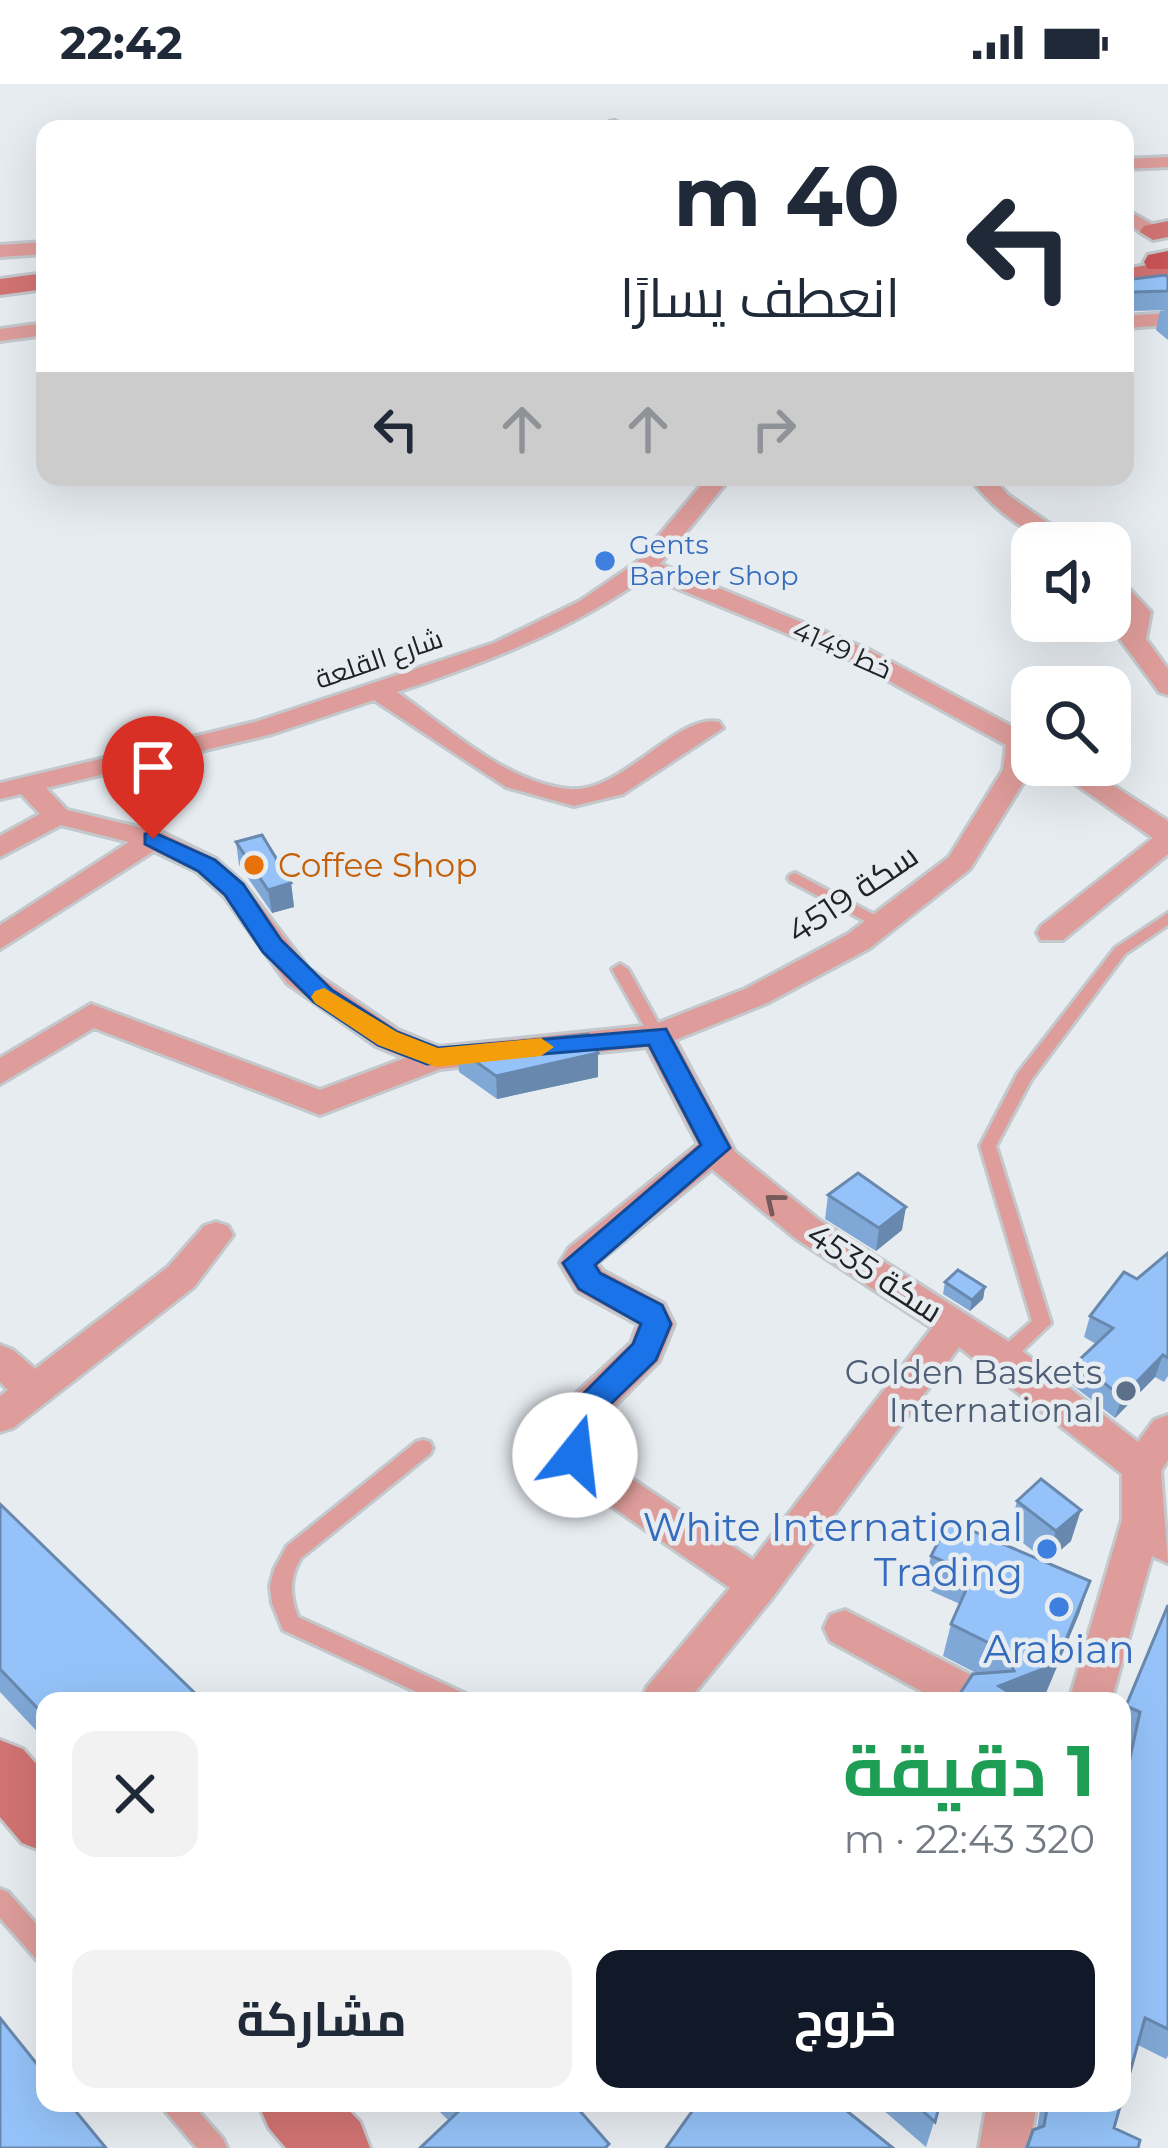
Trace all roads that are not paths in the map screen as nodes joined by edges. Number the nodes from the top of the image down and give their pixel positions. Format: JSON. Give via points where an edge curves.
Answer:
{"nodes":[{"id":1,"x":1168,"y":162,"type":"edge"},
{"id":2,"x":1134,"y":164,"type":"edge"},
{"id":3,"x":1134,"y":223,"type":"edge"},
{"id":4,"x":36,"y":249,"type":"edge"},
{"id":5,"x":0,"y":251,"type":"edge"},
{"id":6,"x":1164,"y":252,"type":"edge"},
{"id":7,"x":1134,"y":267,"type":"edge"},
{"id":8,"x":0,"y":277,"type":"edge"},
{"id":9,"x":36,"y":277,"type":"edge"},
{"id":10,"x":36,"y":279,"type":"edge"},
{"id":11,"x":0,"y":286,"type":"edge"},
{"id":12,"x":1168,"y":319,"type":"edge"},
{"id":13,"x":1134,"y":321,"type":"edge"},
{"id":14,"x":36,"y":330,"type":"edge"},
{"id":15,"x":0,"y":335,"type":"edge"},
{"id":16,"x":712,"y":486,"type":"edge"},
{"id":17,"x":988,"y":486,"type":"edge"},
{"id":18,"x":1033,"y":522,"type":"edge"},
{"id":19,"x":645,"y":567,"type":"junction"},
{"id":20,"x":1168,"y":595,"type":"edge"},
{"id":21,"x":1131,"y":604,"type":"edge"},
{"id":22,"x":1139,"y":612,"type":"junction"},
{"id":23,"x":1168,"y":687,"type":"edge"},
{"id":24,"x":380,"y":692,"type":"junction"},
{"id":25,"x":710,"y":728,"type":"dead end"},
{"id":26,"x":1011,"y":736,"type":"edge"},
{"id":27,"x":1011,"y":780,"type":"edge"},
{"id":28,"x":1098,"y":786,"type":"edge"},
{"id":29,"x":14,"y":788,"type":"edge"},
{"id":30,"x":57,"y":816,"type":"junction"},
{"id":31,"x":1168,"y":838,"type":"edge"},
{"id":32,"x":153,"y":839,"type":"junction"},
{"id":33,"x":0,"y":848,"type":"edge"},
{"id":34,"x":795,"y":878,"type":"dead end"},
{"id":35,"x":1168,"y":918,"type":"edge"},
{"id":36,"x":881,"y":924,"type":"junction"},
{"id":37,"x":1052,"y":933,"type":"dead end"},
{"id":38,"x":0,"y":939,"type":"edge"},
{"id":39,"x":620,"y":969,"type":"dead end"},
{"id":40,"x":657,"y":1035,"type":"junction"},
{"id":41,"x":436,"y":1058,"type":"junction"},
{"id":42,"x":0,"y":1073,"type":"edge"},
{"id":43,"x":716,"y":1148,"type":"junction"},
{"id":44,"x":216,"y":1235,"type":"dead end"},
{"id":45,"x":955,"y":1325,"type":"junction"},
{"id":46,"x":1004,"y":1357,"type":"junction"},
{"id":47,"x":0,"y":1360,"type":"edge"},
{"id":48,"x":34,"y":1390,"type":"junction"},
{"id":49,"x":0,"y":1417,"type":"edge"},
{"id":50,"x":1168,"y":1431,"type":"edge"},
{"id":51,"x":423,"y":1448,"type":"dead end"},
{"id":52,"x":1141,"y":1467,"type":"junction"},
{"id":53,"x":1155,"y":1533,"type":"edge"},
{"id":54,"x":758,"y":1585,"type":"junction"},
{"id":55,"x":845,"y":1628,"type":"dead end"},
{"id":56,"x":439,"y":1692,"type":"edge"},
{"id":57,"x":669,"y":1692,"type":"edge"},
{"id":58,"x":962,"y":1692,"type":"edge"},
{"id":59,"x":1093,"y":1692,"type":"edge"},
{"id":60,"x":0,"y":1900,"type":"edge"},
{"id":61,"x":36,"y":1942,"type":"edge"},
{"id":62,"x":183,"y":2112,"type":"edge"},
{"id":63,"x":1010,"y":2112,"type":"edge"},
{"id":64,"x":214,"y":2148,"type":"edge"},
{"id":65,"x":1004,"y":2148,"type":"edge"}],
"edges":[{"from":1,"to":2,"type":"street"},
{"from":3,"to":6,"type":"street"},
{"from":4,"to":5,"type":"street"},
{"from":6,"to":7,"type":"main road"},
{"from":8,"to":9,"type":"main road"},
{"from":10,"to":11,"type":"main road"},
{"from":12,"to":13,"type":"street"},
{"from":14,"to":15,"type":"street"},
{"from":16,"to":19,"type":"street","name":"شارع القلعة"},
{"from":17,"to":18,"type":"street"},
{"from":19,"to":24,"type":"street","name":"شارع القلعة","via":[[589,606],[503,648]]},
{"from":19,"to":26,"type":"street","name":"4149 خط","via":[[858,654]]},
{"from":20,"to":22,"type":"street"},
{"from":21,"to":22,"type":"street"},
{"from":22,"to":23,"type":"street","via":[[1133,639]]},
{"from":24,"to":25,"type":"street","via":[[526,788],[567,800],[598,794]]},
{"from":24,"to":29,"type":"street","name":"شارع القلعة"},
{"from":27,"to":36,"type":"street","name":"سكة 4519","via":[[960,863]]},
{"from":28,"to":31,"type":"street"},
{"from":29,"to":30,"type":"street"},
{"from":30,"to":32,"type":"street"},
{"from":30,"to":33,"type":"street"},
{"from":31,"to":37,"type":"street"},
{"from":32,"to":38,"type":"street"},
{"from":32,"to":41,"type":"street","via":[[234,890],[272,946],[323,996]]},
{"from":34,"to":36,"type":"lane"},
{"from":35,"to":46,"type":"lane","via":[[1120,951],[1024,1078],[988,1146],[1042,1323]]},
{"from":36,"to":40,"type":"street","name":"سكة 4519","via":[[756,996]]},
{"from":39,"to":40,"type":"lane"},
{"from":40,"to":41,"type":"street","name":"سكة 4519"},
{"from":40,"to":43,"type":"street","name":"سكة 4535"},
{"from":41,"to":42,"type":"street","via":[[320,1103],[91,1015]]},
{"from":45,"to":43,"type":"street","name":"سكة 4535","one_way":true,"via":[[807,1229]]},
{"from":43,"to":54,"type":"street","via":[[581,1257],[584,1276],[656,1324],[646,1352],[572,1421],[570,1432],[583,1466]]},
{"from":44,"to":48,"type":"street","via":[[182,1277]]},
{"from":45,"to":46,"type":"street","name":"سكة 4535"},
{"from":45,"to":54,"type":"street"},
{"from":46,"to":52,"type":"street","name":"سكة 4535"},
{"from":47,"to":48,"type":"street"},
{"from":48,"to":49,"type":"street"},
{"from":50,"to":52,"type":"street"},
{"from":51,"to":56,"type":"lane","via":[[294,1552],[278,1595],[290,1623]]},
{"from":52,"to":53,"type":"street"},
{"from":53,"to":59,"type":"street"},
{"from":54,"to":57,"type":"street"},
{"from":55,"to":58,"type":"street"},
{"from":60,"to":61,"type":"lane"},
{"from":62,"to":64,"type":"lane"},
{"from":63,"to":65,"type":"street"}]}
